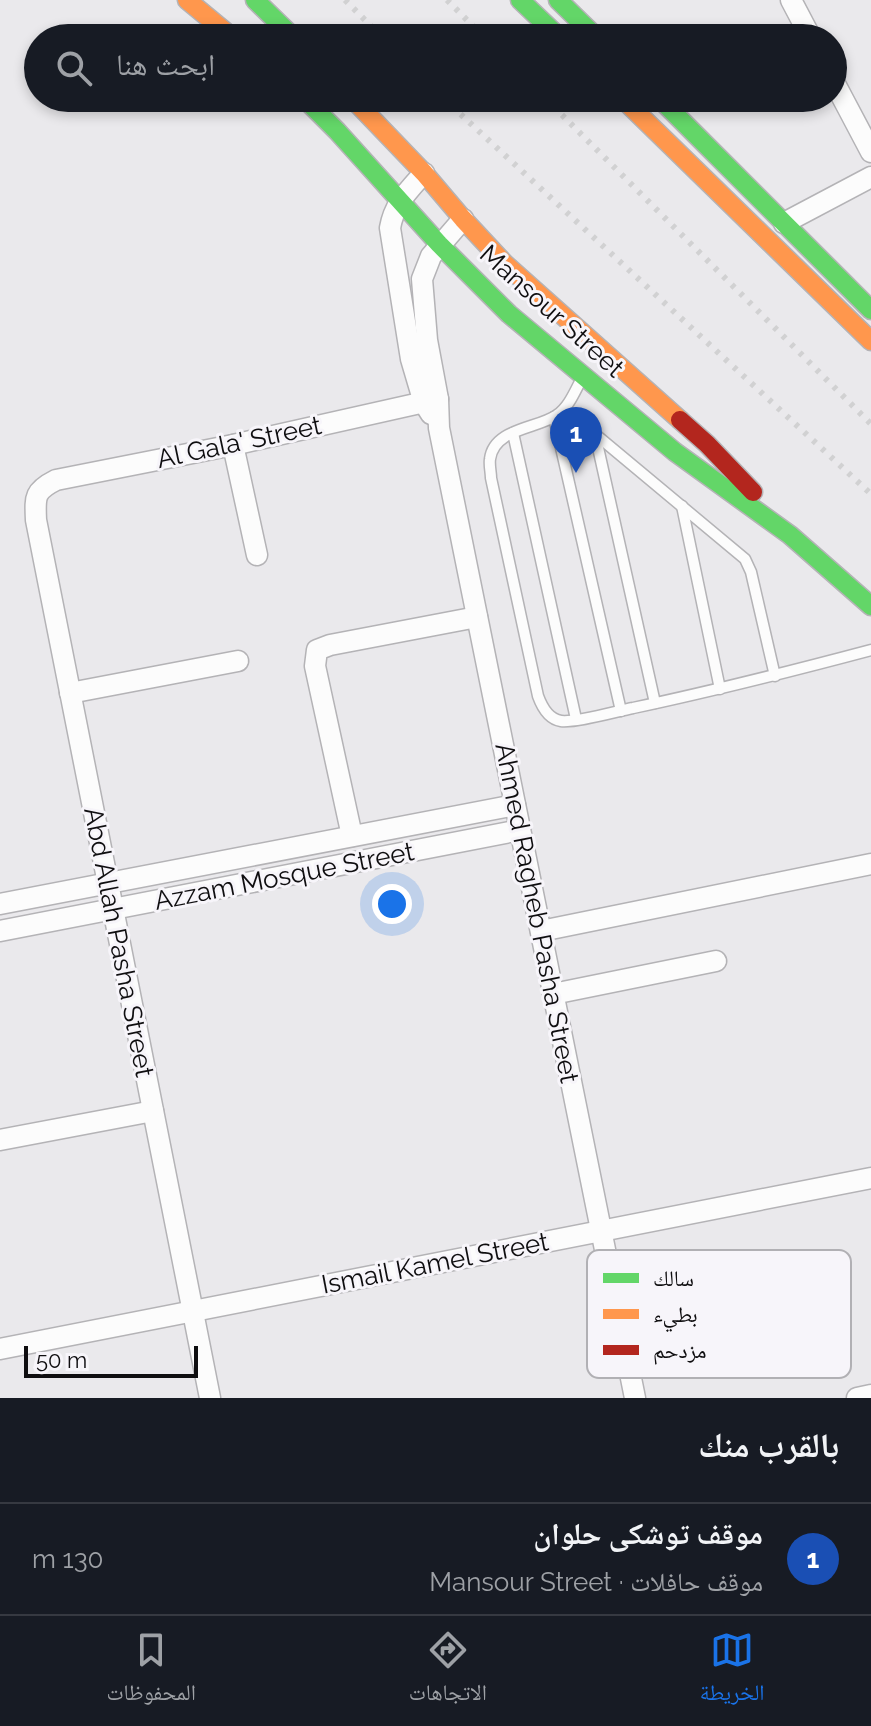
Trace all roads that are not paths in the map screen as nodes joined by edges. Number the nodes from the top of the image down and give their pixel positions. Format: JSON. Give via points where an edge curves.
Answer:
{"nodes":[{"id":1,"x":187,"y":0,"type":"edge"},
{"id":2,"x":255,"y":0,"type":"edge"},
{"id":3,"x":520,"y":0,"type":"edge"},
{"id":4,"x":558,"y":0,"type":"edge"},
{"id":5,"x":791,"y":0,"type":"edge"},
{"id":6,"x":216,"y":24,"type":"edge"},
{"id":7,"x":280,"y":24,"type":"edge"},
{"id":8,"x":545,"y":24,"type":"edge"},
{"id":9,"x":583,"y":24,"type":"edge"},
{"id":10,"x":804,"y":24,"type":"edge"},
{"id":11,"x":847,"y":107,"type":"edge"},
{"id":12,"x":318,"y":112,"type":"edge"},
{"id":13,"x":365,"y":112,"type":"edge"},
{"id":14,"x":636,"y":112,"type":"edge"},
{"id":15,"x":673,"y":112,"type":"edge"},
{"id":16,"x":871,"y":152,"type":"edge"},
{"id":17,"x":424,"y":173,"type":"junction"},
{"id":18,"x":871,"y":177,"type":"edge"},
{"id":19,"x":399,"y":200,"type":"junction"},
{"id":20,"x":463,"y":219,"type":"junction"},
{"id":21,"x":784,"y":223,"type":"junction"},
{"id":22,"x":439,"y":244,"type":"junction"},
{"id":23,"x":871,"y":310,"type":"edge"},
{"id":24,"x":871,"y":341,"type":"edge"},
{"id":25,"x":583,"y":377,"type":"junction"},
{"id":26,"x":431,"y":401,"type":"junction"},
{"id":27,"x":565,"y":409,"type":"junction"},
{"id":28,"x":554,"y":417,"type":"junction"},
{"id":29,"x":513,"y":433,"type":"junction"},
{"id":30,"x":595,"y":434,"type":"junction"},
{"id":31,"x":233,"y":445,"type":"junction"},
{"id":32,"x":42,"y":488,"type":"joint"},
{"id":33,"x":682,"y":506,"type":"junction"},
{"id":34,"x":790,"y":535,"type":"junction"},
{"id":35,"x":257,"y":555,"type":"dead end"},
{"id":36,"x":871,"y":606,"type":"edge"},
{"id":37,"x":477,"y":617,"type":"junction"},
{"id":38,"x":871,"y":650,"type":"edge"},
{"id":39,"x":238,"y":661,"type":"dead end"},
{"id":40,"x":775,"y":676,"type":"junction"},
{"id":41,"x":720,"y":689,"type":"junction"},
{"id":42,"x":70,"y":693,"type":"junction"},
{"id":43,"x":655,"y":703,"type":"junction"},
{"id":44,"x":621,"y":711,"type":"junction"},
{"id":45,"x":576,"y":719,"type":"junction"},
{"id":46,"x":515,"y":805,"type":"junction"},
{"id":47,"x":520,"y":830,"type":"junction"},
{"id":48,"x":352,"y":836,"type":"junction"},
{"id":49,"x":871,"y":864,"type":"edge"},
{"id":50,"x":107,"y":883,"type":"junction"},
{"id":51,"x":0,"y":904,"type":"edge"},
{"id":52,"x":112,"y":909,"type":"junction"},
{"id":53,"x":0,"y":931,"type":"edge"},
{"id":54,"x":541,"y":931,"type":"junction"},
{"id":55,"x":716,"y":961,"type":"dead end"},
{"id":56,"x":553,"y":994,"type":"junction"},
{"id":57,"x":153,"y":1111,"type":"junction"},
{"id":58,"x":0,"y":1140,"type":"edge"},
{"id":59,"x":871,"y":1178,"type":"edge"},
{"id":60,"x":600,"y":1231,"type":"junction"},
{"id":61,"x":604,"y":1250,"type":"edge"},
{"id":62,"x":192,"y":1311,"type":"junction"},
{"id":63,"x":0,"y":1349,"type":"edge"},
{"id":64,"x":631,"y":1378,"type":"edge"},
{"id":65,"x":871,"y":1395,"type":"edge"},
{"id":66,"x":210,"y":1398,"type":"edge"},
{"id":67,"x":635,"y":1398,"type":"edge"},
{"id":68,"x":857,"y":1398,"type":"edge"}],
"edges":[{"from":1,"to":6,"type":"street"},
{"from":2,"to":7,"type":"street"},
{"from":3,"to":8,"type":"street"},
{"from":4,"to":9,"type":"street"},
{"from":5,"to":10,"type":"street"},
{"from":11,"to":16,"type":"street"},
{"from":12,"to":19,"type":"street","name":"Mansour Street"},
{"from":13,"to":17,"type":"street","name":"Mansour Street"},
{"from":14,"to":24,"type":"street"},
{"from":15,"to":21,"type":"street"},
{"from":17,"to":19,"type":"street"},
{"from":17,"to":20,"type":"street","name":"Mansour Street"},
{"from":18,"to":21,"type":"street"},
{"from":19,"to":22,"type":"street","name":"Mansour Street"},
{"from":19,"to":26,"type":"street","name":"Ahmed Ragheb Pasha Street","via":[[391,243],[411,359]]},
{"from":20,"to":22,"type":"street","name":"Ahmed Ragheb Pasha Street"},
{"from":20,"to":34,"type":"street","name":"Mansour Street","via":[[504,263],[707,444]]},
{"from":21,"to":23,"type":"street"},
{"from":22,"to":25,"type":"street","name":"Mansour Street"},
{"from":22,"to":26,"type":"street","name":"Ahmed Ragheb Pasha Street","via":[[422,279]]},
{"from":25,"to":27,"type":"lane"},
{"from":25,"to":34,"type":"street","name":"Mansour Street"},
{"from":26,"to":31,"type":"street","name":"Al Gala' Street"},
{"from":26,"to":37,"type":"street","name":"Ahmed Ragheb Pasha Street"},
{"from":27,"to":28,"type":"lane"},
{"from":27,"to":30,"type":"lane"},
{"from":28,"to":29,"type":"lane"},
{"from":28,"to":44,"type":"lane"},
{"from":29,"to":45,"type":"lane"},
{"from":29,"to":45,"type":"lane","via":[[493,448],[490,469],[538,696],[549,715],[560,721]]},
{"from":30,"to":33,"type":"lane"},
{"from":30,"to":43,"type":"lane"},
{"from":31,"to":32,"type":"street","name":"Al Gala' Street","via":[[72,476]]},
{"from":31,"to":35,"type":"street"},
{"from":32,"to":42,"type":"street","name":"Abd Allah Pasha Street","via":[[35,502],[36,520]]},
{"from":33,"to":40,"type":"lane","via":[[748,564]]},
{"from":33,"to":41,"type":"lane"},
{"from":34,"to":36,"type":"street","name":"Mansour Street"},
{"from":37,"to":46,"type":"street","name":"Ahmed Ragheb Pasha Street"},
{"from":37,"to":48,"type":"street","via":[[317,650],[315,666]]},
{"from":38,"to":40,"type":"lane"},
{"from":39,"to":42,"type":"street"},
{"from":40,"to":41,"type":"lane"},
{"from":41,"to":43,"type":"lane"},
{"from":42,"to":50,"type":"street","name":"Abd Allah Pasha Street"},
{"from":43,"to":44,"type":"lane"},
{"from":44,"to":45,"type":"lane"},
{"from":46,"to":47,"type":"street","name":"Ahmed Ragheb Pasha Street"},
{"from":46,"to":48,"type":"street","name":"Azzam Mosque Street"},
{"from":47,"to":52,"type":"street","name":"Azzam Mosque Street"},
{"from":47,"to":54,"type":"street","name":"Ahmed Ragheb Pasha Street"},
{"from":48,"to":50,"type":"street","name":"Azzam Mosque Street"},
{"from":49,"to":54,"type":"street"},
{"from":50,"to":51,"type":"street","name":"Azzam Mosque Street"},
{"from":50,"to":52,"type":"street","name":"Abd Allah Pasha Street"},
{"from":52,"to":53,"type":"street","name":"Azzam Mosque Street"},
{"from":52,"to":57,"type":"street","name":"Abd Allah Pasha Street"},
{"from":54,"to":56,"type":"street","name":"Ahmed Ragheb Pasha Street"},
{"from":55,"to":56,"type":"street"},
{"from":56,"to":60,"type":"street","name":"Ahmed Ragheb Pasha Street"},
{"from":57,"to":58,"type":"street"},
{"from":57,"to":62,"type":"street","name":"Abd Allah Pasha Street"},
{"from":59,"to":60,"type":"street","name":"Ismail Kamel Street"},
{"from":60,"to":61,"type":"street","name":"Ahmed Ragheb Pasha Street"},
{"from":60,"to":62,"type":"street","name":"Ismail Kamel Street"},
{"from":62,"to":63,"type":"street","name":"Ismail Kamel Street"},
{"from":62,"to":66,"type":"street","name":"Abd Allah Pasha Street"},
{"from":64,"to":67,"type":"street","name":"Ahmed Ragheb Pasha Street"},
{"from":65,"to":68,"type":"street"}]}
